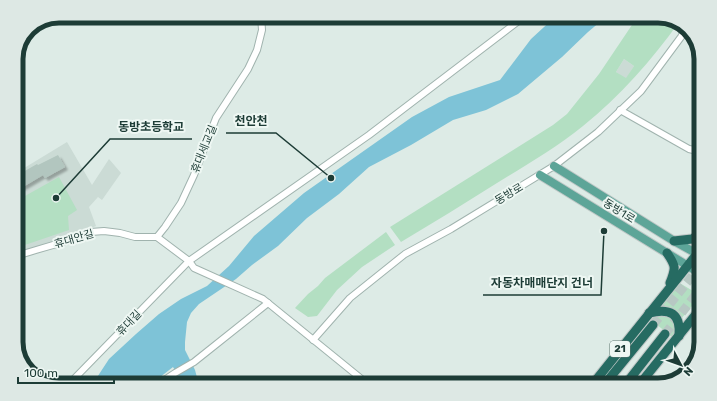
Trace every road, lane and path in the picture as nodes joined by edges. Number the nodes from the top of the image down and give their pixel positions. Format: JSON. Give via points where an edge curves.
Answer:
{"nodes":[{"id":1,"x":262,"y":23,"type":"edge"},
{"id":2,"x":516,"y":23,"type":"edge"},
{"id":3,"x":683,"y":33,"type":"edge"},
{"id":4,"x":620,"y":110,"type":"junction"},
{"id":5,"x":694,"y":150,"type":"edge"},
{"id":6,"x":554,"y":166,"type":"junction"},
{"id":7,"x":540,"y":175,"type":"junction"},
{"id":8,"x":157,"y":237,"type":"junction"},
{"id":9,"x":694,"y":238,"type":"edge"},
{"id":10,"x":674,"y":242,"type":"junction"},
{"id":11,"x":694,"y":250,"type":"edge"},
{"id":12,"x":667,"y":253,"type":"junction"},
{"id":13,"x":23,"y":254,"type":"edge"},
{"id":14,"x":694,"y":259,"type":"edge"},
{"id":15,"x":189,"y":261,"type":"junction"},
{"id":16,"x":687,"y":266,"type":"junction"},
{"id":17,"x":694,"y":270,"type":"edge"},
{"id":18,"x":662,"y":298,"type":"junction"},
{"id":19,"x":266,"y":301,"type":"junction"},
{"id":20,"x":649,"y":313,"type":"junction"},
{"id":21,"x":694,"y":317,"type":"edge"},
{"id":22,"x":694,"y":319,"type":"edge"},
{"id":23,"x":689,"y":323,"type":"junction"},
{"id":24,"x":653,"y":325,"type":"tunnel mouth"},
{"id":25,"x":665,"y":334,"type":"tunnel mouth"},
{"id":26,"x":679,"y":336,"type":"junction"},
{"id":27,"x":313,"y":340,"type":"junction"},
{"id":28,"x":75,"y":378,"type":"edge"},
{"id":29,"x":168,"y":378,"type":"edge"},
{"id":30,"x":360,"y":378,"type":"edge"},
{"id":31,"x":598,"y":378,"type":"edge"},
{"id":32,"x":610,"y":378,"type":"edge"},
{"id":33,"x":630,"y":378,"type":"edge"},
{"id":34,"x":645,"y":378,"type":"edge"}],
"edges":[{"from":1,"to":8,"type":"street","name":"휴대세교길","via":[[257,50],[248,69],[216,118],[181,203]]},
{"from":2,"to":15,"type":"street","name":"휴대길","via":[[369,135]]},
{"from":3,"to":4,"type":"street","name":"동방로","via":[[641,90]]},
{"from":4,"to":5,"type":"street"},
{"from":4,"to":6,"type":"street","name":"동방로","via":[[598,132]]},
{"from":6,"to":7,"type":"street","name":"동방로"},
{"from":6,"to":10,"type":"main road","name":"동방1로"},
{"from":7,"to":12,"type":"main road","name":"동방1로"},
{"from":7,"to":27,"type":"street","name":"동방로","via":[[405,254],[350,298]]},
{"from":8,"to":13,"type":"street","name":"휴대안길","via":[[91,232]]},
{"from":8,"to":15,"type":"street"},
{"from":9,"to":10,"type":"highway"},
{"from":10,"to":11,"type":"main road","name":"동방1로"},
{"from":12,"to":16,"type":"main road","name":"동방1로"},
{"from":12,"to":18,"type":"highway","via":[[675,269]]},
{"from":14,"to":16,"type":"highway","number":"21"},
{"from":15,"to":19,"type":"street","via":[[194,268]]},
{"from":15,"to":28,"type":"street","name":"휴대길"},
{"from":16,"to":17,"type":"main road","name":"동방1로"},
{"from":16,"to":18,"type":"highway","number":"21"},
{"from":18,"to":20,"type":"highway","number":"21"},
{"from":19,"to":27,"type":"street"},
{"from":19,"to":29,"type":"street","via":[[194,362]]},
{"from":20,"to":26,"type":"highway","via":[[663,310],[674,316],[680,327]]},
{"from":20,"to":31,"type":"highway","number":"21"},
{"from":21,"to":23,"type":"highway"},
{"from":22,"to":23,"type":"highway"},
{"from":23,"to":26,"type":"highway"},
{"from":24,"to":32,"type":"highway","number":"21"},
{"from":25,"to":33,"type":"highway"},
{"from":26,"to":34,"type":"highway"},
{"from":27,"to":30,"type":"street"}]}
